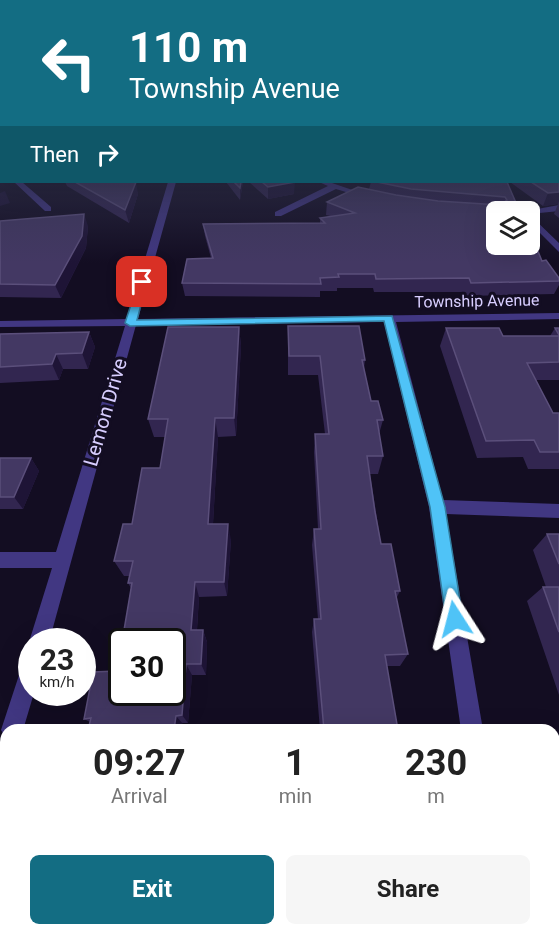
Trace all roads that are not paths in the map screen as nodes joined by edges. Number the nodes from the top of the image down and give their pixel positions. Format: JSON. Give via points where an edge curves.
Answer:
{"nodes":[{"id":1,"x":19,"y":183,"type":"edge"},
{"id":2,"x":172,"y":183,"type":"edge"},
{"id":3,"x":326,"y":183,"type":"edge"},
{"id":4,"x":335,"y":186,"type":"junction"},
{"id":5,"x":384,"y":201,"type":"edge"},
{"id":6,"x":559,"y":208,"type":"edge"},
{"id":7,"x":48,"y":209,"type":"dead end"},
{"id":8,"x":540,"y":210,"type":"edge"},
{"id":9,"x":278,"y":214,"type":"dead end"},
{"id":10,"x":540,"y":229,"type":"edge"},
{"id":11,"x":559,"y":249,"type":"edge"},
{"id":12,"x":559,"y":316,"type":"edge"},
{"id":13,"x":389,"y":318,"type":"junction"},
{"id":14,"x":130,"y":323,"type":"junction"},
{"id":15,"x":0,"y":324,"type":"edge"},
{"id":16,"x":437,"y":507,"type":"junction"},
{"id":17,"x":559,"y":511,"type":"edge"},
{"id":18,"x":0,"y":560,"type":"edge"},
{"id":19,"x":63,"y":560,"type":"junction"},
{"id":20,"x":43,"y":628,"type":"edge"},
{"id":21,"x":20,"y":706,"type":"edge"},
{"id":22,"x":14,"y":724,"type":"edge"},
{"id":23,"x":471,"y":724,"type":"edge"}],
"edges":[{"from":1,"to":7,"type":"street"},
{"from":2,"to":14,"type":"street","name":"Lemon Drive"},
{"from":3,"to":4,"type":"street"},
{"from":4,"to":5,"type":"street"},
{"from":4,"to":9,"type":"street"},
{"from":6,"to":8,"type":"street"},
{"from":10,"to":11,"type":"street"},
{"from":12,"to":13,"type":"street","name":"Township Avenue"},
{"from":13,"to":14,"type":"street","name":"Township Avenue"},
{"from":13,"to":16,"type":"street"},
{"from":14,"to":15,"type":"street","name":"Township Avenue"},
{"from":14,"to":19,"type":"street","name":"Lemon Drive"},
{"from":16,"to":17,"type":"street"},
{"from":16,"to":23,"type":"street"},
{"from":18,"to":19,"type":"street"},
{"from":19,"to":20,"type":"street","name":"Lemon Drive"},
{"from":21,"to":22,"type":"street"}]}
